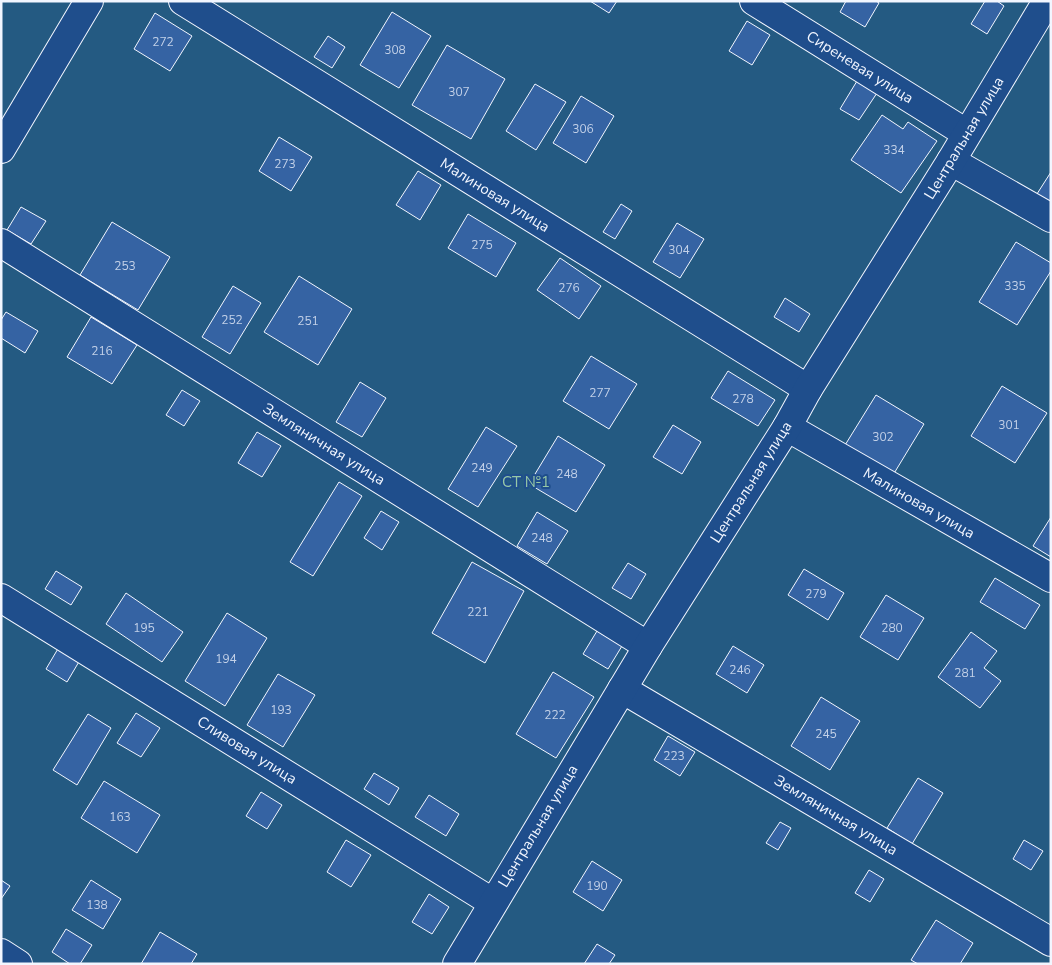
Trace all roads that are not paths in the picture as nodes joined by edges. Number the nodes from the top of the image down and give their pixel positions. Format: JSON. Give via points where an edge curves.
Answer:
{"nodes":[{"id":1,"x":89,"y":1,"type":"edge"},
{"id":2,"x":183,"y":1,"type":"edge"},
{"id":3,"x":754,"y":1,"type":"edge"},
{"id":4,"x":1047,"y":1,"type":"edge"},
{"id":5,"x":966,"y":133,"type":"junction"},
{"id":6,"x":1,"y":148,"type":"edge"},
{"id":7,"x":951,"y":161,"type":"junction"},
{"id":8,"x":1051,"y":218,"type":"edge"},
{"id":9,"x":1,"y":243,"type":"edge"},
{"id":10,"x":808,"y":389,"type":"junction"},
{"id":11,"x":787,"y":427,"type":"junction"},
{"id":12,"x":1051,"y":578,"type":"edge"},
{"id":13,"x":1,"y":598,"type":"edge"},
{"id":14,"x":648,"y":646,"type":"junction"},
{"id":15,"x":622,"y":689,"type":"junction"},
{"id":16,"x":492,"y":902,"type":"junction"},
{"id":17,"x":1051,"y":942,"type":"edge"},
{"id":18,"x":1,"y":953,"type":"edge"},
{"id":19,"x":468,"y":960,"type":"edge"},
{"id":20,"x":18,"y":964,"type":"edge"}],
"edges":[{"from":1,"to":6,"type":"street"},
{"from":2,"to":10,"type":"street","name":"Малиновая улица"},
{"from":3,"to":5,"type":"street","name":"Сиреневая улица"},
{"from":4,"to":5,"type":"street","name":"Центральная улица"},
{"from":5,"to":7,"type":"street","name":"Центральная улица"},
{"from":7,"to":8,"type":"street"},
{"from":7,"to":10,"type":"street","name":"Центральная улица"},
{"from":9,"to":14,"type":"street","name":"Земляничная улица"},
{"from":10,"to":11,"type":"street","name":"Центральная улица"},
{"from":11,"to":12,"type":"street","name":"Малиновая улица"},
{"from":11,"to":14,"type":"street","name":"Центральная улица"},
{"from":13,"to":16,"type":"street","name":"Сливовая улица"},
{"from":14,"to":15,"type":"street","name":"Центральная улица"},
{"from":15,"to":16,"type":"street","name":"Центральная улица"},
{"from":15,"to":17,"type":"street","name":"Земляничная улица"},
{"from":16,"to":19,"type":"street","name":"Центральная улица"},
{"from":18,"to":20,"type":"street"}]}
